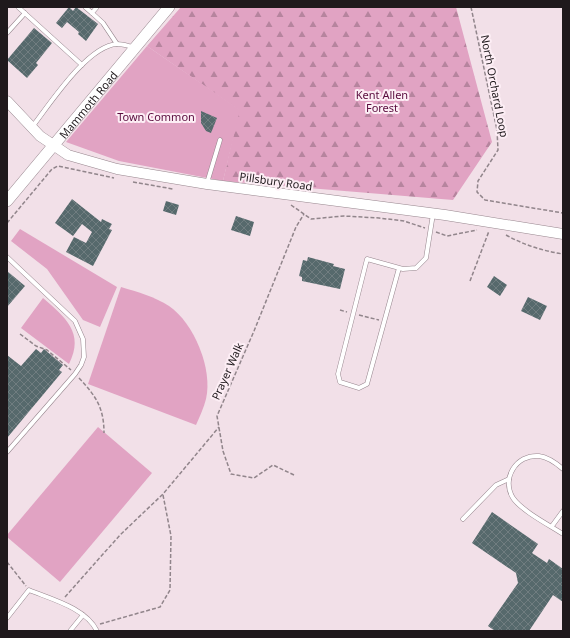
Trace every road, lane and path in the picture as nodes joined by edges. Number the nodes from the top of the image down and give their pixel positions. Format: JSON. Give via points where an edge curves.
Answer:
{"nodes":[{"id":1,"x":18,"y":7,"type":"edge"},
{"id":2,"x":85,"y":7,"type":"edge"},
{"id":3,"x":97,"y":7,"type":"edge"},
{"id":4,"x":169,"y":7,"type":"edge"},
{"id":5,"x":471,"y":7,"type":"edge"},
{"id":6,"x":92,"y":13,"type":"junction"},
{"id":7,"x":25,"y":14,"type":"junction"},
{"id":8,"x":7,"y":33,"type":"edge"},
{"id":9,"x":117,"y":44,"type":"junction"},
{"id":10,"x":135,"y":48,"type":"junction"},
{"id":11,"x":82,"y":65,"type":"junction"},
{"id":12,"x":7,"y":101,"type":"edge"},
{"id":13,"x":31,"y":128,"type":"junction"},
{"id":14,"x":220,"y":140,"type":"dead end"},
{"id":15,"x":53,"y":145,"type":"junction"},
{"id":16,"x":115,"y":179,"type":"dead end"},
{"id":17,"x":129,"y":181,"type":"dead end"},
{"id":18,"x":207,"y":184,"type":"junction"},
{"id":19,"x":180,"y":189,"type":"dead end"},
{"id":20,"x":7,"y":201,"type":"edge"},
{"id":21,"x":290,"y":204,"type":"dead end"},
{"id":22,"x":563,"y":213,"type":"edge"},
{"id":23,"x":304,"y":214,"type":"junction"},
{"id":24,"x":434,"y":214,"type":"junction"},
{"id":25,"x":7,"y":223,"type":"edge"},
{"id":26,"x":480,"y":229,"type":"dead end"},
{"id":27,"x":489,"y":229,"type":"junction"},
{"id":28,"x":431,"y":230,"type":"junction"},
{"id":29,"x":505,"y":234,"type":"dead end"},
{"id":30,"x":563,"y":234,"type":"edge"},
{"id":31,"x":563,"y":254,"type":"edge"},
{"id":32,"x":7,"y":257,"type":"edge"},
{"id":33,"x":400,"y":268,"type":"junction"},
{"id":34,"x":470,"y":281,"type":"dead end"},
{"id":35,"x":340,"y":310,"type":"dead end"},
{"id":36,"x":349,"y":312,"type":"dead end"},
{"id":37,"x":358,"y":314,"type":"dead end"},
{"id":38,"x":385,"y":321,"type":"junction"},
{"id":39,"x":20,"y":334,"type":"dead end"},
{"id":40,"x":75,"y":374,"type":"junction"},
{"id":41,"x":219,"y":427,"type":"junction"},
{"id":42,"x":104,"y":433,"type":"dead end"},
{"id":43,"x":7,"y":452,"type":"edge"},
{"id":44,"x":563,"y":469,"type":"edge"},
{"id":45,"x":294,"y":475,"type":"dead end"},
{"id":46,"x":509,"y":479,"type":"junction"},
{"id":47,"x":163,"y":494,"type":"junction"},
{"id":48,"x":563,"y":511,"type":"edge"},
{"id":49,"x":462,"y":519,"type":"dead end"},
{"id":50,"x":552,"y":526,"type":"junction"},
{"id":51,"x":563,"y":534,"type":"edge"},
{"id":52,"x":7,"y":562,"type":"edge"},
{"id":53,"x":29,"y":590,"type":"junction"},
{"id":54,"x":60,"y":603,"type":"junction"},
{"id":55,"x":83,"y":615,"type":"junction"},
{"id":56,"x":7,"y":618,"type":"edge"},
{"id":57,"x":94,"y":626,"type":"junction"},
{"id":58,"x":70,"y":631,"type":"edge"},
{"id":59,"x":97,"y":631,"type":"edge"}],
"edges":[{"from":1,"to":7,"type":"lane"},
{"from":2,"to":6,"type":"lane"},
{"from":3,"to":6,"type":"lane"},
{"from":4,"to":10,"type":"main road","name":"Mammoth Road"},
{"from":5,"to":22,"type":"path","name":"North Orchard Loop","via":[[497,130],[498,150],[478,181],[477,192],[485,200]]},
{"from":6,"to":9,"type":"lane","via":[[103,23]]},
{"from":7,"to":8,"type":"lane"},
{"from":7,"to":11,"type":"lane"},
{"from":9,"to":10,"type":"lane"},
{"from":9,"to":11,"type":"lane","via":[[90,57]]},
{"from":10,"to":15,"type":"main road","name":"Mammoth Road"},
{"from":11,"to":13,"type":"lane"},
{"from":12,"to":13,"type":"street","name":"Pillsbury Road"},
{"from":13,"to":15,"type":"street","name":"Pillsbury Road"},
{"from":14,"to":18,"type":"lane"},
{"from":15,"to":18,"type":"street","name":"Pillsbury Road","via":[[68,155],[95,163]]},
{"from":15,"to":20,"type":"main road","name":"Mammoth Road"},
{"from":16,"to":25,"type":"path","via":[[58,166],[52,169]]},
{"from":17,"to":19,"type":"path"},
{"from":18,"to":24,"type":"street","name":"Pillsbury Road"},
{"from":21,"to":23,"type":"path"},
{"from":23,"to":28,"type":"path","via":[[311,219],[344,216],[404,221]]},
{"from":23,"to":41,"type":"path","name":"Prayer Walk","via":[[296,227],[217,416]]},
{"from":24,"to":27,"type":"street","name":"Pillsbury Road"},
{"from":24,"to":28,"type":"lane"},
{"from":26,"to":28,"type":"path","via":[[447,236]]},
{"from":27,"to":30,"type":"street","name":"Pillsbury Road"},
{"from":27,"to":34,"type":"path"},
{"from":28,"to":33,"type":"lane","via":[[426,258],[416,268]]},
{"from":29,"to":31,"type":"path","via":[[520,243]]},
{"from":32,"to":40,"type":"lane","via":[[68,313],[80,329],[84,339],[84,356]]},
{"from":33,"to":38,"type":"lane"},
{"from":33,"to":38,"type":"lane","via":[[367,259],[338,374],[340,382],[359,388],[367,384]]},
{"from":35,"to":36,"type":"path"},
{"from":37,"to":38,"type":"path"},
{"from":39,"to":40,"type":"path","via":[[36,346],[47,350]]},
{"from":40,"to":42,"type":"path","via":[[104,415]]},
{"from":40,"to":43,"type":"lane"},
{"from":41,"to":45,"type":"path","name":"Prayer Walk","via":[[231,474],[254,478],[273,465]]},
{"from":41,"to":47,"type":"path"},
{"from":44,"to":46,"type":"lane","via":[[543,457],[529,457],[517,464]]},
{"from":46,"to":49,"type":"lane","via":[[496,485]]},
{"from":46,"to":50,"type":"lane","via":[[510,492],[518,503]]},
{"from":47,"to":54,"type":"path","via":[[120,534]]},
{"from":47,"to":57,"type":"path","via":[[171,536],[170,590],[160,607]]},
{"from":48,"to":50,"type":"lane"},
{"from":50,"to":51,"type":"lane"},
{"from":52,"to":53,"type":"path"},
{"from":53,"to":54,"type":"lane"},
{"from":53,"to":56,"type":"lane"},
{"from":54,"to":55,"type":"lane"},
{"from":55,"to":57,"type":"lane"},
{"from":55,"to":58,"type":"lane"},
{"from":57,"to":59,"type":"lane"}]}
